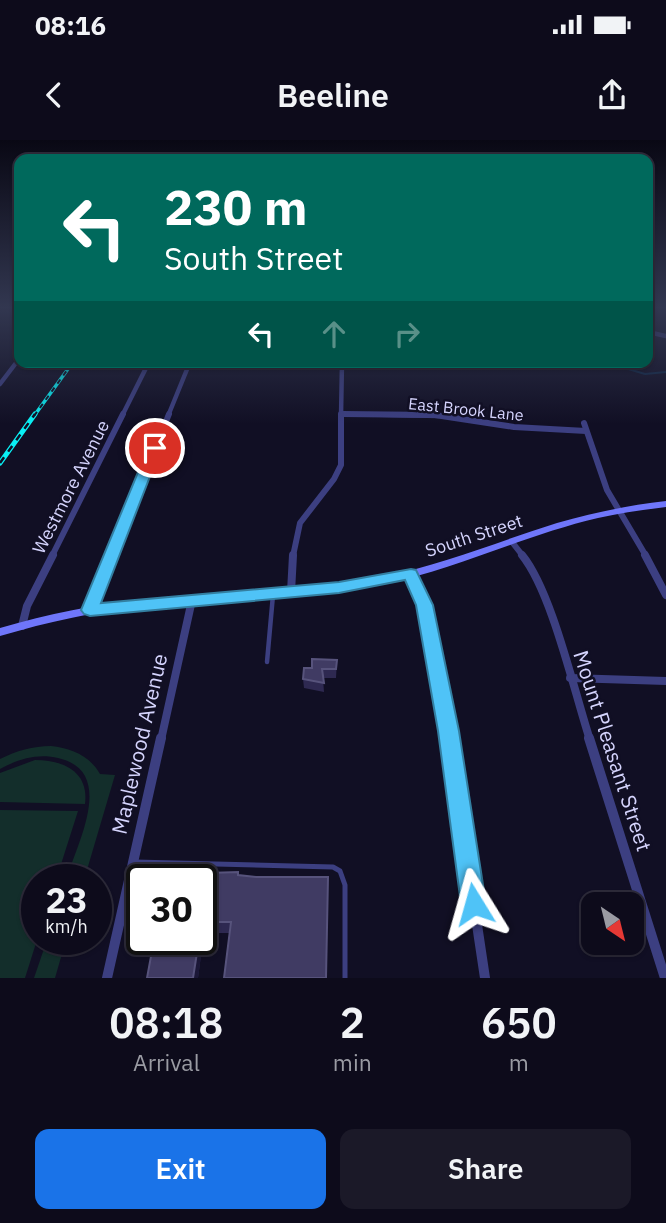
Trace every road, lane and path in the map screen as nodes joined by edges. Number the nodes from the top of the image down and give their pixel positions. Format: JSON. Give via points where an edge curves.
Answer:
{"nodes":[{"id":1,"x":14,"y":366,"type":"edge"},
{"id":2,"x":146,"y":368,"type":"edge"},
{"id":3,"x":188,"y":368,"type":"edge"},
{"id":4,"x":342,"y":368,"type":"edge"},
{"id":5,"x":0,"y":384,"type":"edge"},
{"id":6,"x":343,"y":414,"type":"junction"},
{"id":7,"x":584,"y":423,"type":"dead end"},
{"id":8,"x":586,"y":431,"type":"junction"},
{"id":9,"x":666,"y":504,"type":"edge"},
{"id":10,"x":618,"y":510,"type":"junction"},
{"id":11,"x":512,"y":542,"type":"junction"},
{"id":12,"x":411,"y":574,"type":"junction"},
{"id":13,"x":291,"y":592,"type":"junction"},
{"id":14,"x":273,"y":593,"type":"junction"},
{"id":15,"x":666,"y":595,"type":"edge"},
{"id":16,"x":192,"y":600,"type":"junction"},
{"id":17,"x":90,"y":610,"type":"junction"},
{"id":18,"x":22,"y":626,"type":"junction"},
{"id":19,"x":0,"y":632,"type":"edge"},
{"id":20,"x":267,"y":662,"type":"dead end"},
{"id":21,"x":570,"y":678,"type":"junction"},
{"id":22,"x":666,"y":681,"type":"edge"},
{"id":23,"x":133,"y":862,"type":"junction"},
{"id":24,"x":107,"y":978,"type":"edge"},
{"id":25,"x":345,"y":978,"type":"edge"},
{"id":26,"x":485,"y":978,"type":"edge"},
{"id":27,"x":664,"y":978,"type":"edge"}],
"edges":[{"from":1,"to":5,"type":"street"},
{"from":2,"to":18,"type":"street","name":"Westmore Avenue","via":[[27,606]]},
{"from":3,"to":17,"type":"street"},
{"from":4,"to":6,"type":"street"},
{"from":6,"to":8,"type":"street","name":"East Brook Lane","via":[[435,415],[514,427]]},
{"from":6,"to":13,"type":"street","via":[[341,465],[300,522]]},
{"from":7,"to":8,"type":"street"},
{"from":8,"to":10,"type":"street","via":[[600,475]]},
{"from":9,"to":10,"type":"street","name":"South Street"},
{"from":10,"to":11,"type":"street","name":"South Street"},
{"from":10,"to":15,"type":"street"},
{"from":11,"to":12,"type":"street","name":"South Street"},
{"from":11,"to":21,"type":"street","name":"Mount Pleasant Street","via":[[535,573]]},
{"from":12,"to":13,"type":"street","name":"South Street"},
{"from":12,"to":26,"type":"street","via":[[425,605],[449,731]]},
{"from":13,"to":14,"type":"street","name":"South Street"},
{"from":14,"to":16,"type":"street","name":"South Street"},
{"from":14,"to":20,"type":"lane"},
{"from":16,"to":17,"type":"street","name":"South Street"},
{"from":16,"to":23,"type":"street","name":"Maplewood Avenue"},
{"from":17,"to":18,"type":"street","name":"South Street"},
{"from":18,"to":19,"type":"street","name":"South Street"},
{"from":21,"to":22,"type":"street"},
{"from":21,"to":27,"type":"street","name":"Mount Pleasant Street"},
{"from":23,"to":24,"type":"street","name":"Maplewood Avenue"},
{"from":23,"to":25,"type":"lane","via":[[333,867],[340,871],[345,885]]}]}
